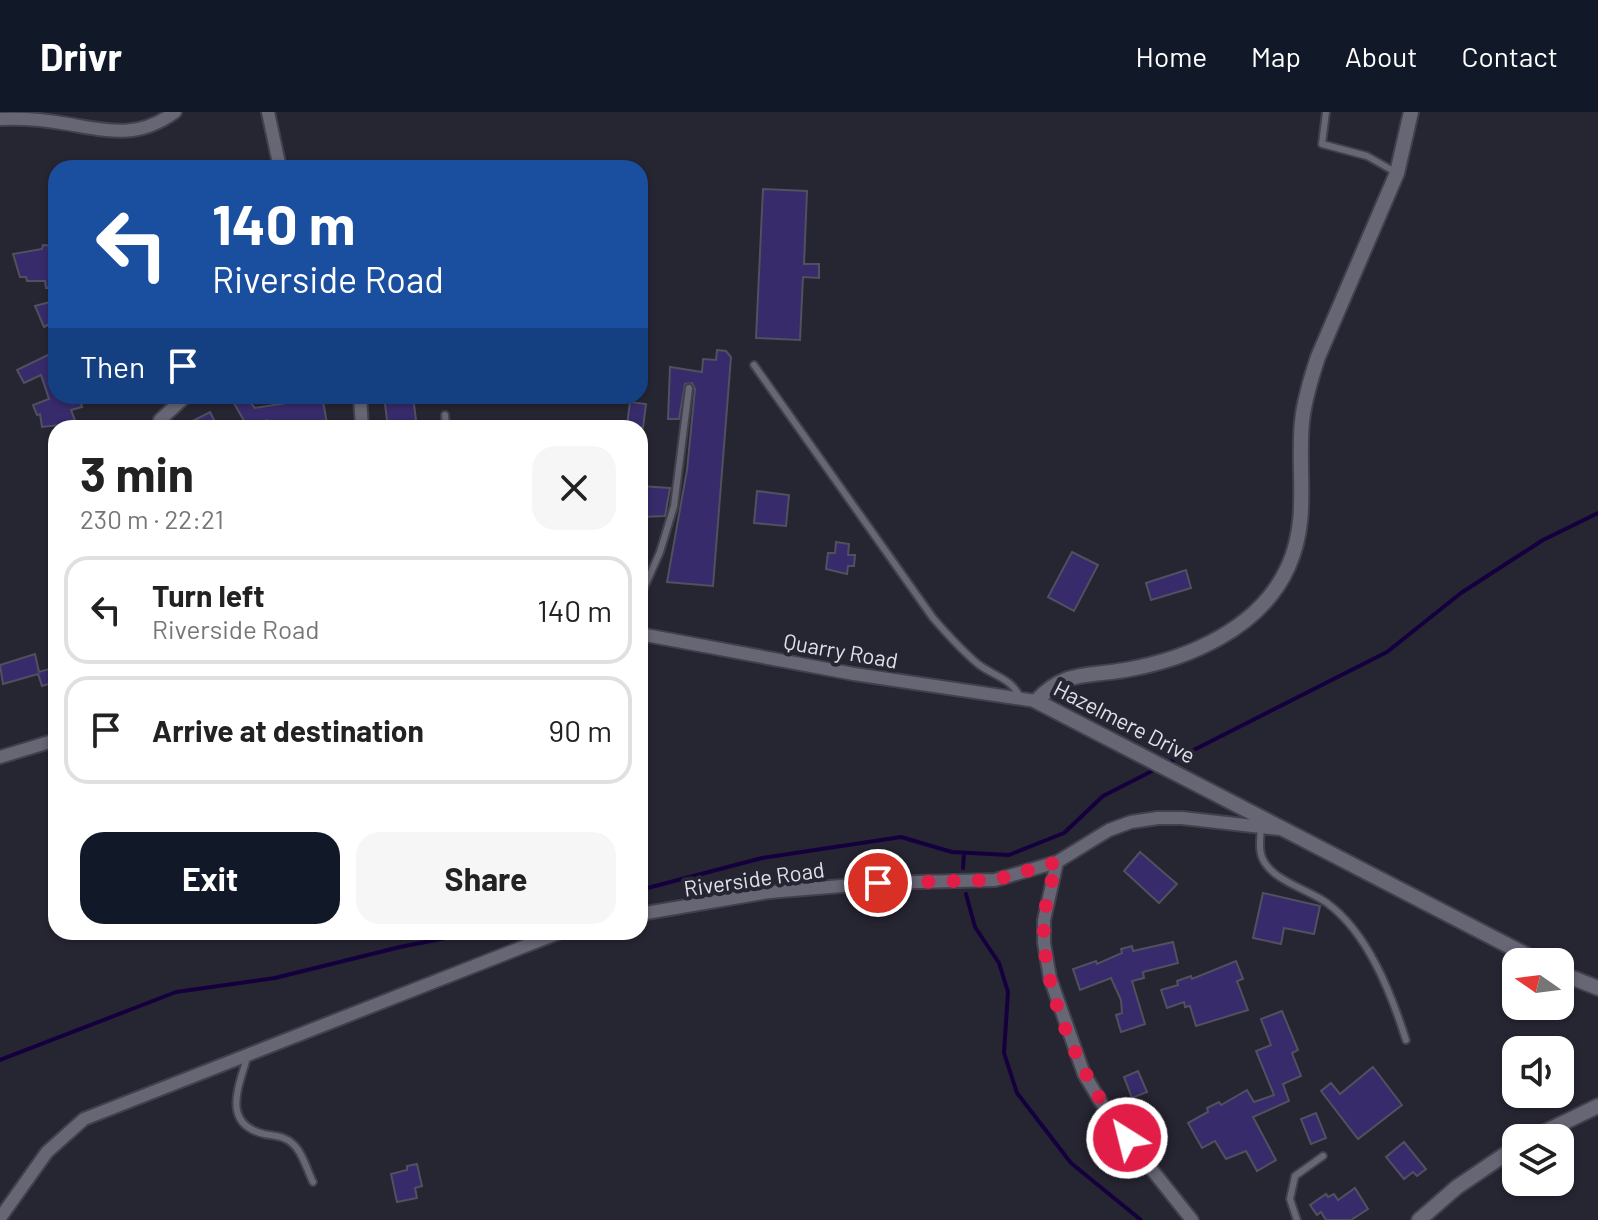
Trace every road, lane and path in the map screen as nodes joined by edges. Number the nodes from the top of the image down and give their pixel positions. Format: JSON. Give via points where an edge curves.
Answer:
{"nodes":[{"id":1,"x":175,"y":112,"type":"edge"},
{"id":2,"x":268,"y":112,"type":"edge"},
{"id":3,"x":1326,"y":112,"type":"edge"},
{"id":4,"x":1411,"y":112,"type":"edge"},
{"id":5,"x":69,"y":118,"type":"edge"},
{"id":6,"x":0,"y":119,"type":"edge"},
{"id":7,"x":278,"y":160,"type":"edge"},
{"id":8,"x":1397,"y":173,"type":"junction"},
{"id":9,"x":754,"y":365,"type":"dead end"},
{"id":10,"x":689,"y":388,"type":"dead end"},
{"id":11,"x":177,"y":404,"type":"edge"},
{"id":12,"x":445,"y":415,"type":"dead end"},
{"id":13,"x":160,"y":420,"type":"dead end"},
{"id":14,"x":445,"y":420,"type":"edge"},
{"id":15,"x":648,"y":579,"type":"edge"},
{"id":16,"x":648,"y":635,"type":"edge"},
{"id":17,"x":1029,"y":700,"type":"junction"},
{"id":18,"x":48,"y":742,"type":"edge"},
{"id":19,"x":0,"y":757,"type":"edge"},
{"id":20,"x":1261,"y":828,"type":"junction"},
{"id":21,"x":1290,"y":830,"type":"junction"},
{"id":22,"x":1057,"y":862,"type":"junction"},
{"id":23,"x":648,"y":913,"type":"edge"},
{"id":24,"x":541,"y":940,"type":"edge"},
{"id":25,"x":1513,"y":948,"type":"edge"},
{"id":26,"x":1574,"y":979,"type":"edge"},
{"id":27,"x":1598,"y":988,"type":"edge"},
{"id":28,"x":1406,"y":1040,"type":"dead end"},
{"id":29,"x":248,"y":1055,"type":"junction"},
{"id":30,"x":1598,"y":1106,"type":"edge"},
{"id":31,"x":1561,"y":1124,"type":"edge"},
{"id":32,"x":1323,"y":1156,"type":"dead end"},
{"id":33,"x":1502,"y":1156,"type":"edge"},
{"id":34,"x":313,"y":1182,"type":"dead end"},
{"id":35,"x":0,"y":1218,"type":"edge"},
{"id":36,"x":1192,"y":1220,"type":"edge"},
{"id":37,"x":1297,"y":1220,"type":"edge"},
{"id":38,"x":1419,"y":1220,"type":"edge"}],
"edges":[{"from":1,"to":5,"type":"street","via":[[155,125],[106,132]]},
{"from":2,"to":7,"type":"street"},
{"from":3,"to":8,"type":"lane","via":[[1322,144],[1367,156]]},
{"from":4,"to":8,"type":"street","name":"Hazelmere Drive"},
{"from":5,"to":6,"type":"street"},
{"from":8,"to":17,"type":"street","name":"Hazelmere Drive","via":[[1309,387],[1302,423],[1301,524],[1288,567],[1272,590],[1238,627],[1202,647],[1149,664],[1061,680]]},
{"from":9,"to":17,"type":"lane","via":[[933,618],[959,648]]},
{"from":10,"to":15,"type":"lane","via":[[674,506]]},
{"from":11,"to":13,"type":"street"},
{"from":12,"to":14,"type":"lane"},
{"from":16,"to":17,"type":"street","name":"Quarry Road"},
{"from":17,"to":21,"type":"street","name":"Hazelmere Drive"},
{"from":18,"to":19,"type":"street"},
{"from":20,"to":21,"type":"street","name":"Riverside Road"},
{"from":20,"to":22,"type":"street","name":"Riverside Road","via":[[1182,818],[1131,822]]},
{"from":20,"to":28,"type":"lane","via":[[1265,865],[1344,919],[1389,993]]},
{"from":21,"to":25,"type":"street","name":"Hazelmere Drive"},
{"from":22,"to":23,"type":"street","name":"Riverside Road","via":[[995,880],[769,892]]},
{"from":22,"to":36,"type":"street","via":[[1044,943],[1050,978],[1079,1060],[1110,1117]]},
{"from":24,"to":29,"type":"street"},
{"from":26,"to":27,"type":"street"},
{"from":29,"to":34,"type":"lane","via":[[237,1098],[241,1123],[292,1143]]},
{"from":29,"to":35,"type":"street","via":[[84,1119],[47,1152]]},
{"from":30,"to":31,"type":"street"},
{"from":32,"to":37,"type":"lane","via":[[1295,1176],[1290,1199]]},
{"from":33,"to":38,"type":"street"}]}
